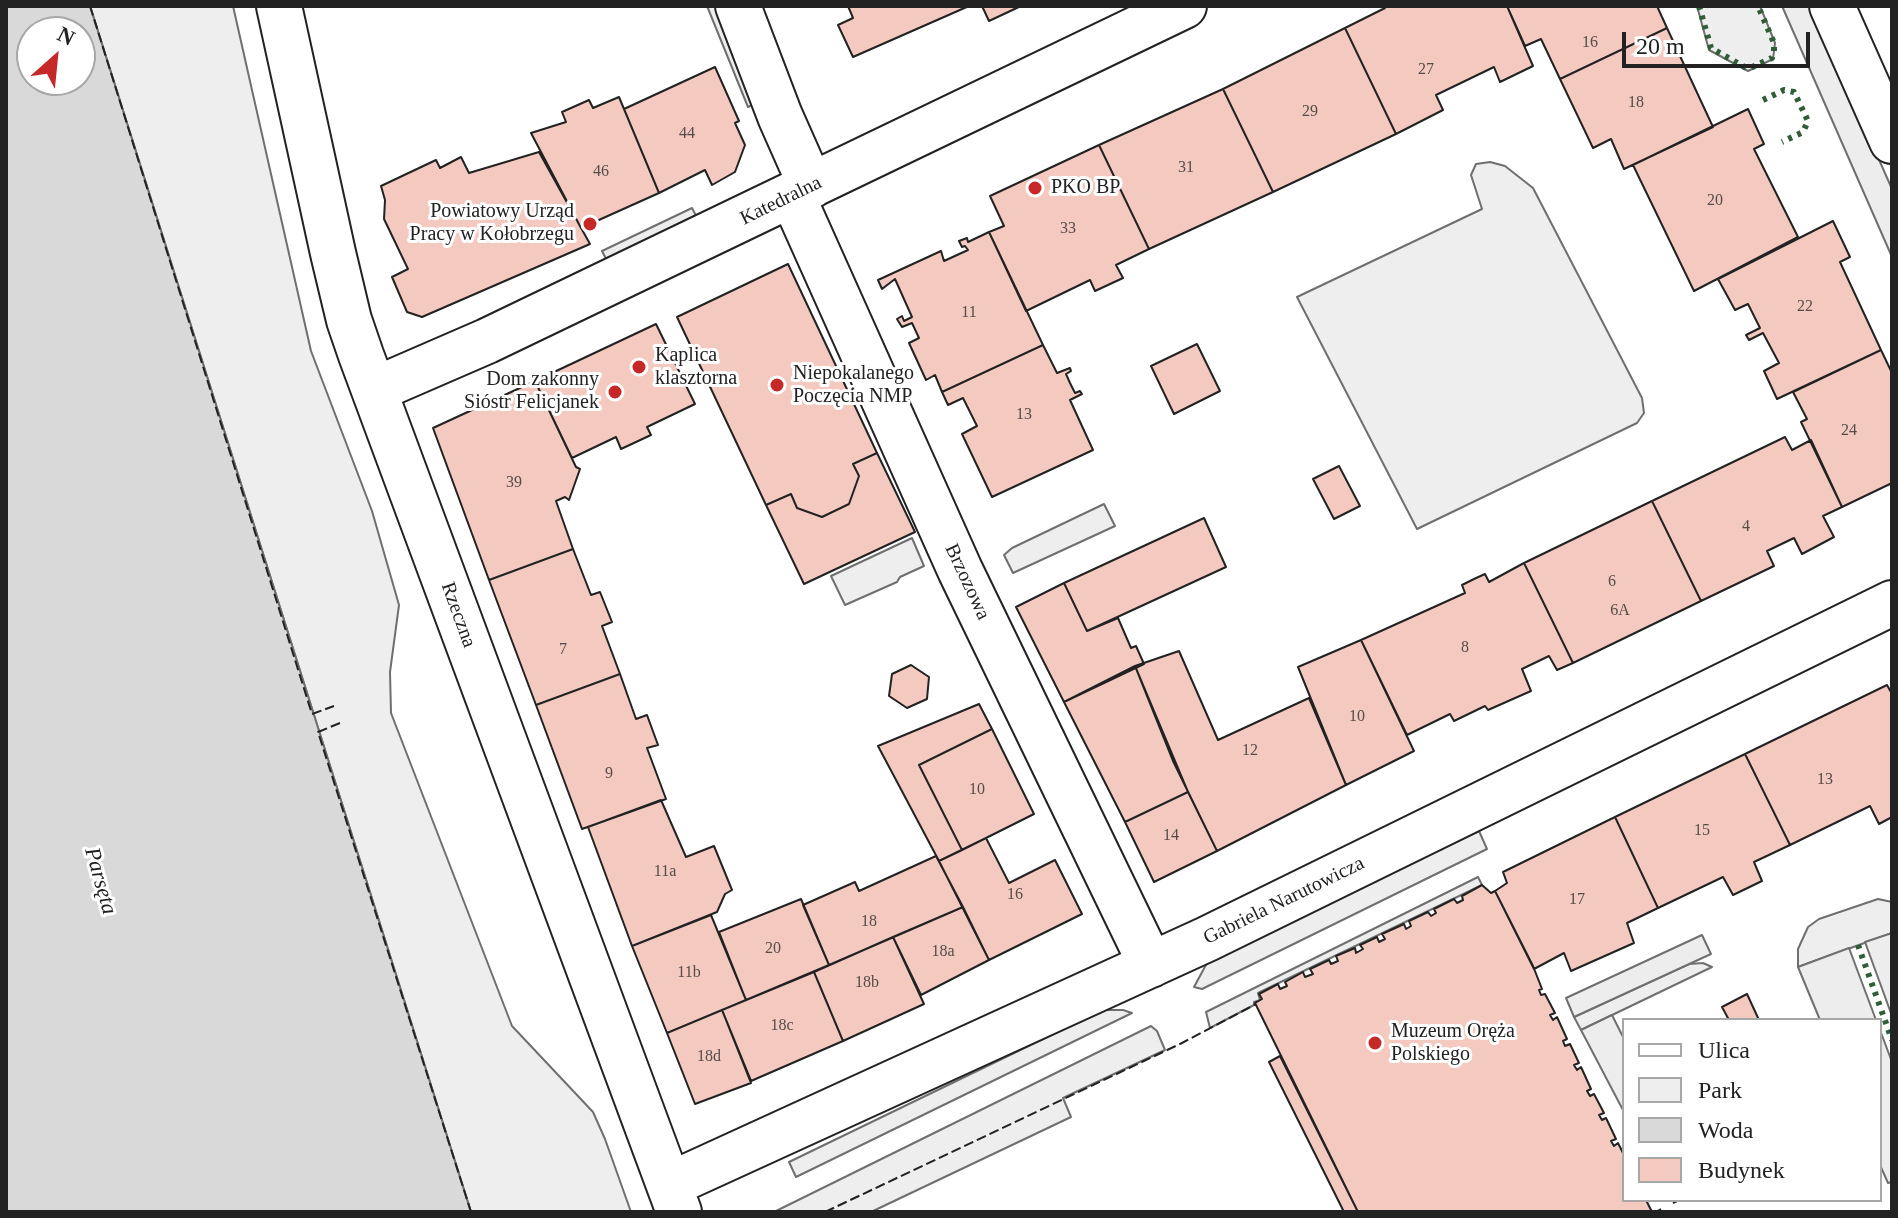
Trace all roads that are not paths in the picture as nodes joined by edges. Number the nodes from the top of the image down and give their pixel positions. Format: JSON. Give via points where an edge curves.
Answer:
{"nodes":[{"id":1,"x":279,"y":6,"type":"edge"},
{"id":2,"x":738,"y":6,"type":"edge"},
{"id":3,"x":1184,"y":6,"type":"edge"},
{"id":4,"x":1832,"y":6,"type":"edge"},
{"id":5,"x":1892,"y":141,"type":"edge"},
{"id":6,"x":802,"y":190,"type":"junction"},
{"id":7,"x":374,"y":390,"type":"junction"},
{"id":8,"x":1892,"y":603,"type":"edge"},
{"id":9,"x":1151,"y":965,"type":"junction"},
{"id":10,"x":674,"y":1199,"type":"edge"}],
"edges":[{"from":1,"to":7,"type":"street","name":"Rzeczna","via":[[349,320]]},
{"from":2,"to":6,"type":"street","name":"Brzozowa"},
{"from":3,"to":6,"type":"street","name":"Katedralna"},
{"from":4,"to":5,"type":"street"},
{"from":6,"to":7,"type":"street","name":"Katedralna"},
{"from":6,"to":9,"type":"street","name":"Brzozowa","via":[[960,570]]},
{"from":7,"to":10,"type":"street","name":"Rzeczna"},
{"from":8,"to":9,"type":"street","name":"Gabriela Narutowicza"},
{"from":9,"to":10,"type":"street","name":"Gabriela Narutowicza"}]}
